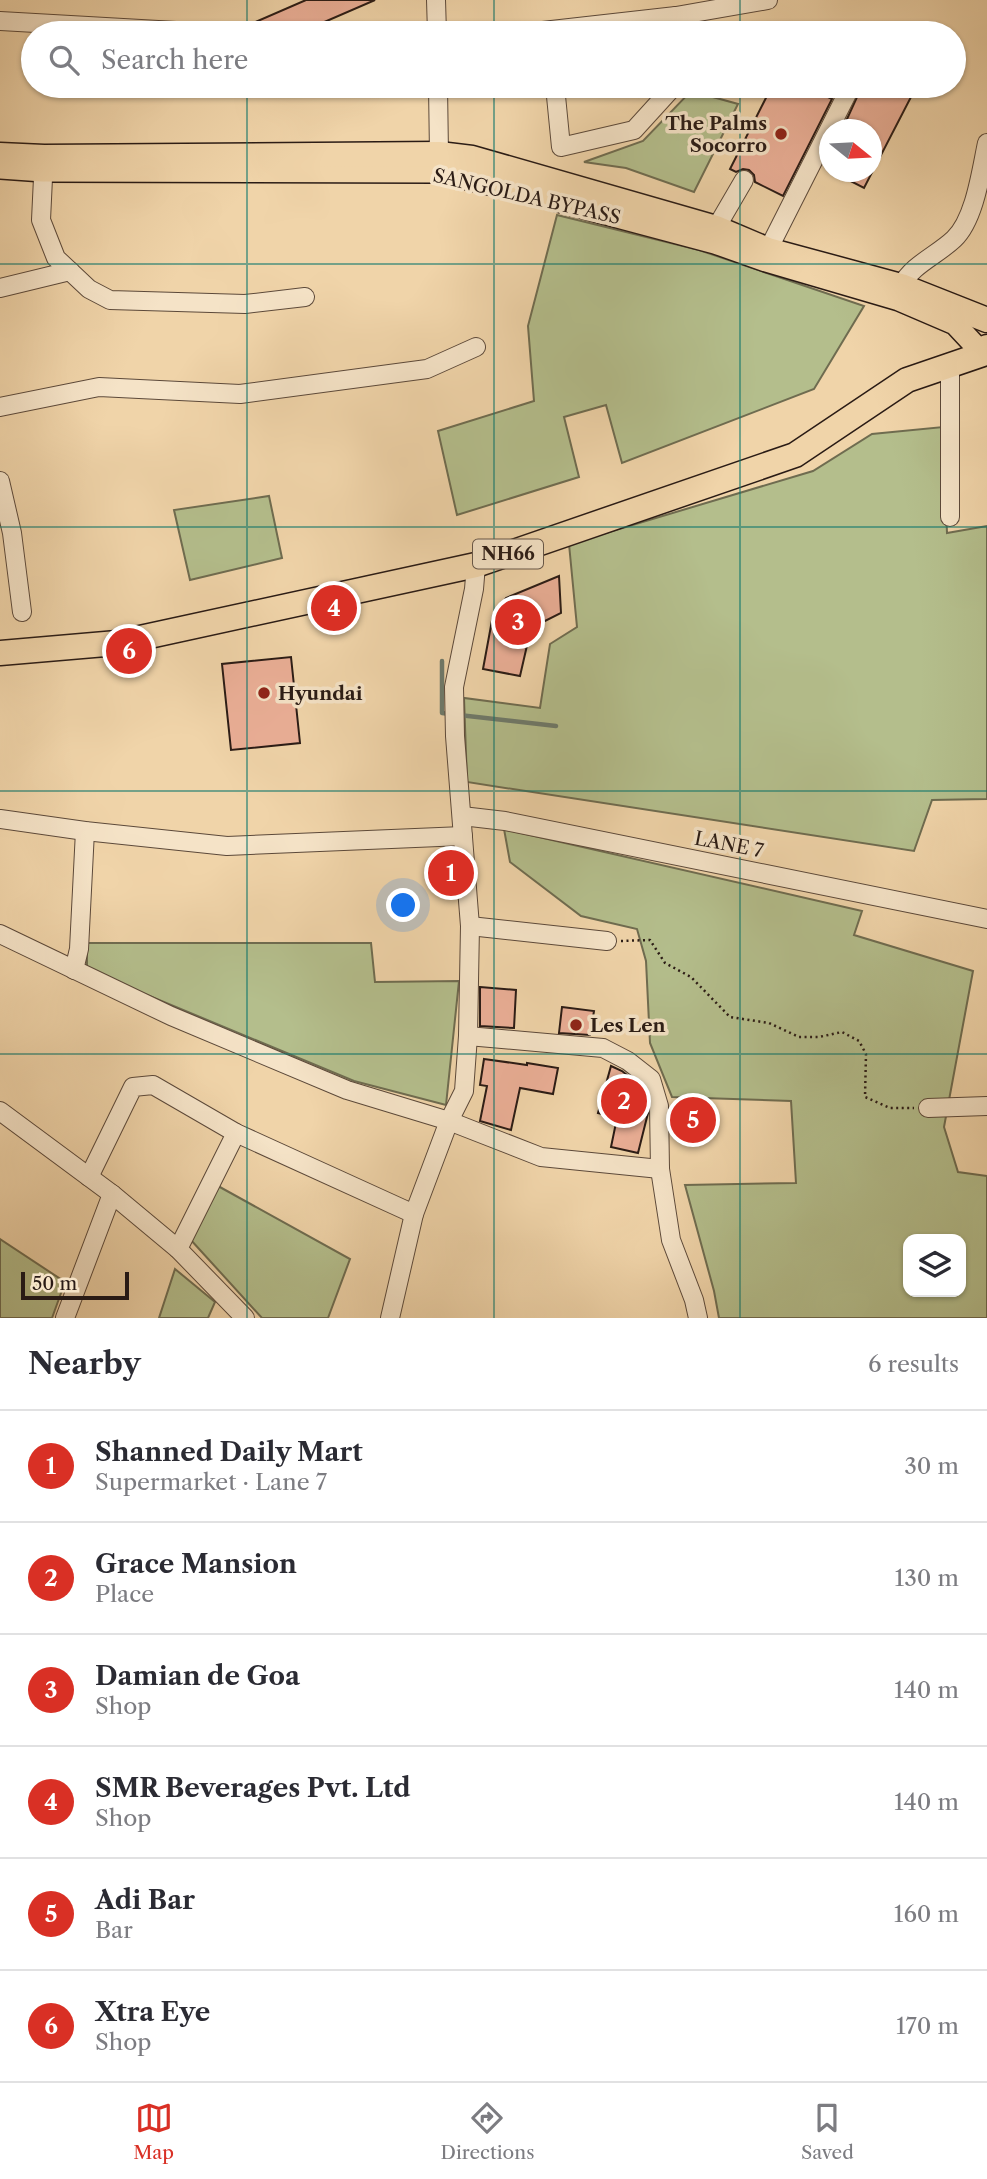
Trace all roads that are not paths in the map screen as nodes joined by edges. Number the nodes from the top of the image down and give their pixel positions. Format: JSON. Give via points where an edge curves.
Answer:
{"nodes":[{"id":1,"x":436,"y":0,"type":"edge"},
{"id":2,"x":768,"y":0,"type":"edge"},
{"id":3,"x":0,"y":21,"type":"edge"},
{"id":4,"x":437,"y":21,"type":"edge"},
{"id":5,"x":688,"y":21,"type":"edge"},
{"id":6,"x":21,"y":22,"type":"edge"},
{"id":7,"x":438,"y":98,"type":"edge"},
{"id":8,"x":556,"y":98,"type":"edge"},
{"id":9,"x":663,"y":98,"type":"edge"},
{"id":10,"x":845,"y":98,"type":"edge"},
{"id":11,"x":987,"y":143,"type":"edge"},
{"id":12,"x":439,"y":154,"type":"junction"},
{"id":13,"x":0,"y":155,"type":"edge"},
{"id":14,"x":43,"y":164,"type":"junction"},
{"id":15,"x":0,"y":168,"type":"edge"},
{"id":16,"x":744,"y":180,"type":"dead end"},
{"id":17,"x":716,"y":228,"type":"junction"},
{"id":18,"x":768,"y":250,"type":"junction"},
{"id":19,"x":70,"y":271,"type":"junction"},
{"id":20,"x":901,"y":286,"type":"junction"},
{"id":21,"x":0,"y":288,"type":"edge"},
{"id":22,"x":305,"y":297,"type":"dead end"},
{"id":23,"x":987,"y":320,"type":"edge"},
{"id":24,"x":476,"y":347,"type":"dead end"},
{"id":25,"x":986,"y":352,"type":"edge"},
{"id":26,"x":950,"y":365,"type":"junction"},
{"id":27,"x":0,"y":407,"type":"edge"},
{"id":28,"x":0,"y":481,"type":"edge"},
{"id":29,"x":950,"y":517,"type":"dead end"},
{"id":30,"x":476,"y":565,"type":"junction"},
{"id":31,"x":22,"y":612,"type":"dead end"},
{"id":32,"x":0,"y":653,"type":"edge"},
{"id":33,"x":462,"y":816,"type":"junction"},
{"id":34,"x":0,"y":819,"type":"edge"},
{"id":35,"x":85,"y":831,"type":"junction"},
{"id":36,"x":463,"y":836,"type":"junction"},
{"id":37,"x":987,"y":919,"type":"edge"},
{"id":38,"x":470,"y":926,"type":"junction"},
{"id":39,"x":0,"y":934,"type":"edge"},
{"id":40,"x":607,"y":942,"type":"road end"},
{"id":41,"x":74,"y":970,"type":"junction"},
{"id":42,"x":468,"y":1036,"type":"junction"},
{"id":43,"x":987,"y":1107,"type":"edge"},
{"id":44,"x":928,"y":1108,"type":"road end"},
{"id":45,"x":0,"y":1111,"type":"edge"},
{"id":46,"x":449,"y":1121,"type":"junction"},
{"id":47,"x":236,"y":1133,"type":"junction"},
{"id":48,"x":660,"y":1169,"type":"junction"},
{"id":49,"x":89,"y":1177,"type":"junction"},
{"id":50,"x":112,"y":1194,"type":"junction"},
{"id":51,"x":414,"y":1214,"type":"junction"},
{"id":52,"x":178,"y":1249,"type":"junction"},
{"id":53,"x":65,"y":1318,"type":"edge"},
{"id":54,"x":245,"y":1318,"type":"edge"},
{"id":55,"x":390,"y":1318,"type":"edge"},
{"id":56,"x":698,"y":1318,"type":"edge"}],
"edges":[{"from":1,"to":4,"type":"street"},
{"from":2,"to":5,"type":"street"},
{"from":3,"to":6,"type":"street"},
{"from":7,"to":12,"type":"street"},
{"from":8,"to":9,"type":"street","via":[[561,147],[634,130]]},
{"from":10,"to":18,"type":"street"},
{"from":11,"to":20,"type":"street","via":[[966,225],[908,273]]},
{"from":12,"to":14,"type":"highway","name":"SANGOLDA BYPASS"},
{"from":12,"to":17,"type":"highway","name":"SANGOLDA BYPASS","via":[[472,158]]},
{"from":13,"to":14,"type":"highway","name":"SANGOLDA BYPASS"},
{"from":14,"to":15,"type":"main road","name":"SANGOLDA BYPASS"},
{"from":14,"to":19,"type":"street","via":[[41,220],[56,258]]},
{"from":14,"to":25,"type":"main road","name":"SANGOLDA BYPASS","via":[[437,172],[703,240],[899,300],[955,324]]},
{"from":16,"to":17,"type":"street"},
{"from":17,"to":18,"type":"highway","name":"SANGOLDA BYPASS"},
{"from":18,"to":20,"type":"highway","name":"SANGOLDA BYPASS"},
{"from":19,"to":21,"type":"street"},
{"from":19,"to":22,"type":"street","via":[[110,300],[245,304]]},
{"from":20,"to":23,"type":"highway","name":"SANGOLDA BYPASS"},
{"from":24,"to":27,"type":"street","via":[[427,369],[240,394],[99,387]]},
{"from":25,"to":26,"type":"highway","number":"NH66"},
{"from":26,"to":29,"type":"street"},
{"from":26,"to":30,"type":"highway","number":"NH66","via":[[907,380],[796,455]]},
{"from":28,"to":31,"type":"street"},
{"from":30,"to":32,"type":"highway","number":"NH66","via":[[117,643]]},
{"from":30,"to":33,"type":"street","via":[[454,687]]},
{"from":33,"to":36,"type":"street"},
{"from":33,"to":37,"type":"street","name":"LANE 7"},
{"from":34,"to":35,"type":"street"},
{"from":35,"to":36,"type":"street","via":[[227,846]]},
{"from":35,"to":41,"type":"street"},
{"from":36,"to":38,"type":"street"},
{"from":38,"to":40,"type":"street"},
{"from":38,"to":42,"type":"street"},
{"from":39,"to":41,"type":"street"},
{"from":41,"to":46,"type":"street","via":[[347,1090]]},
{"from":42,"to":46,"type":"street","via":[[464,1091]]},
{"from":42,"to":48,"type":"street","via":[[603,1048],[628,1061],[651,1079],[659,1106]]},
{"from":43,"to":44,"type":"street"},
{"from":45,"to":49,"type":"street"},
{"from":46,"to":48,"type":"street","via":[[541,1157]]},
{"from":46,"to":51,"type":"street"},
{"from":47,"to":49,"type":"street","via":[[153,1085],[133,1087]]},
{"from":47,"to":51,"type":"street"},
{"from":47,"to":52,"type":"street"},
{"from":48,"to":56,"type":"street","via":[[671,1240]]},
{"from":49,"to":50,"type":"street"},
{"from":50,"to":52,"type":"street"},
{"from":50,"to":53,"type":"street"},
{"from":51,"to":55,"type":"street"},
{"from":52,"to":54,"type":"street"}]}
